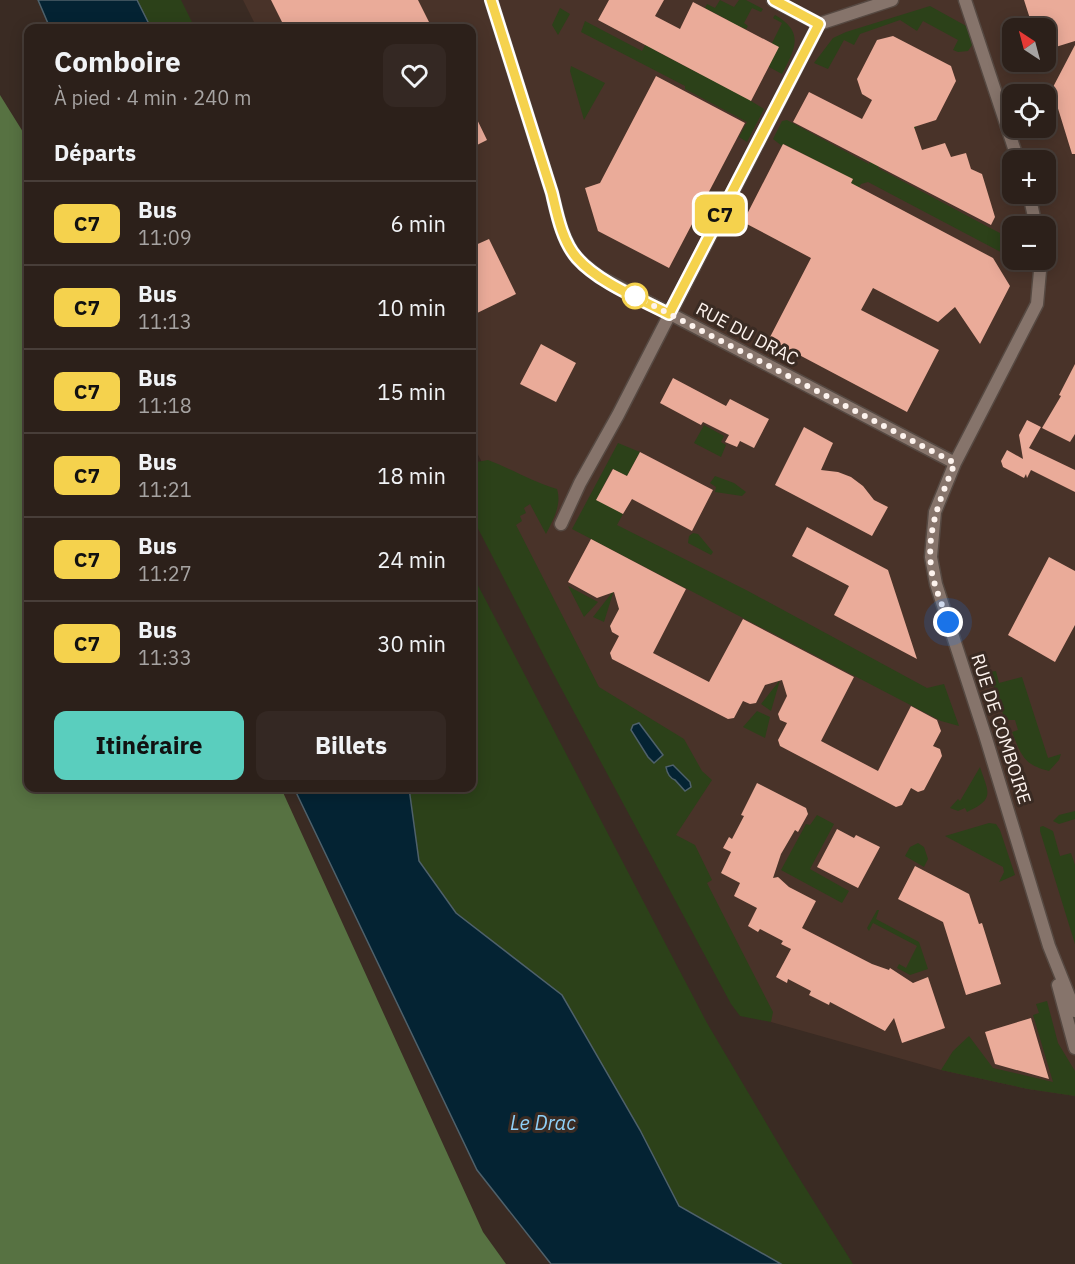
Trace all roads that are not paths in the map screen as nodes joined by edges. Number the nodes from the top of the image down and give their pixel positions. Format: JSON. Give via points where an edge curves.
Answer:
{"nodes":[{"id":1,"x":491,"y":0,"type":"edge"},
{"id":2,"x":773,"y":0,"type":"edge"},
{"id":3,"x":892,"y":0,"type":"edge"},
{"id":4,"x":965,"y":0,"type":"edge"},
{"id":5,"x":819,"y":24,"type":"junction"},
{"id":6,"x":1015,"y":150,"type":"edge"},
{"id":7,"x":1040,"y":270,"type":"edge"},
{"id":8,"x":669,"y":314,"type":"junction"},
{"id":9,"x":955,"y":463,"type":"junction"},
{"id":10,"x":561,"y":524,"type":"dead end"},
{"id":11,"x":1049,"y":946,"type":"junction"},
{"id":12,"x":1075,"y":1011,"type":"edge"},
{"id":13,"x":1075,"y":1048,"type":"edge"}],
"edges":[{"from":1,"to":8,"type":"street","name":"RUE DU DRAC","via":[[568,245],[598,276]]},
{"from":2,"to":5,"type":"street"},
{"from":3,"to":5,"type":"street"},
{"from":4,"to":6,"type":"street"},
{"from":5,"to":8,"type":"street"},
{"from":7,"to":9,"type":"street","name":"RUE DE COMBOIRE","via":[[1037,304]]},
{"from":8,"to":9,"type":"street","name":"RUE DU DRAC"},
{"from":8,"to":10,"type":"street"},
{"from":9,"to":11,"type":"street","name":"RUE DE COMBOIRE","via":[[935,512],[932,573]]},
{"from":11,"to":12,"type":"street","name":"RUE DE COMBOIRE"},
{"from":11,"to":13,"type":"street"}]}
